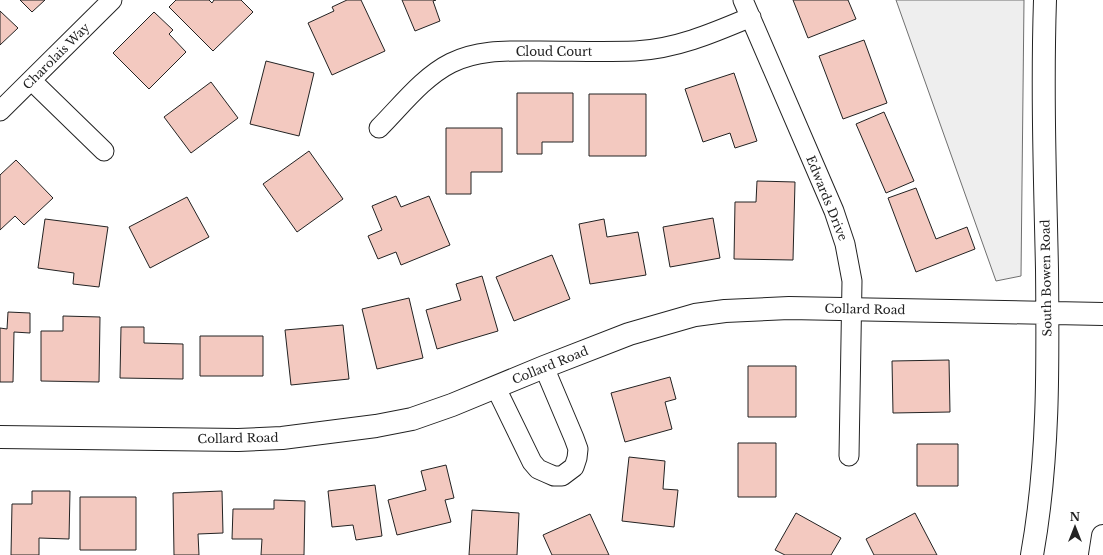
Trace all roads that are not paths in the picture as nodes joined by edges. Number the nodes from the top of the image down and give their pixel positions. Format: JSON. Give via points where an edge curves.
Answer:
{"nodes":[{"id":1,"x":112,"y":0,"type":"edge"},
{"id":2,"x":743,"y":0,"type":"edge"},
{"id":3,"x":1045,"y":0,"type":"edge"},
{"id":4,"x":751,"y":17,"type":"junction"},
{"id":5,"x":32,"y":81,"type":"junction"},
{"id":6,"x":0,"y":111,"type":"edge"},
{"id":7,"x":379,"y":128,"type":"dead end"},
{"id":8,"x":104,"y":151,"type":"dead end"},
{"id":9,"x":853,"y":309,"type":"junction"},
{"id":10,"x":1048,"y":313,"type":"junction"},
{"id":11,"x":1103,"y":314,"type":"edge"},
{"id":12,"x":544,"y":367,"type":"junction"},
{"id":13,"x":496,"y":388,"type":"junction"},
{"id":14,"x":0,"y":437,"type":"edge"},
{"id":15,"x":849,"y":456,"type":"dead end"},
{"id":16,"x":1103,"y":536,"type":"edge"},
{"id":17,"x":1032,"y":555,"type":"edge"},
{"id":18,"x":1100,"y":555,"type":"edge"}],
"edges":[{"from":1,"to":5,"type":"street","name":"Charolais Way"},
{"from":2,"to":4,"type":"street","name":"Edwards Drive"},
{"from":3,"to":10,"type":"street","name":"South Bowen Road","via":[[1043,76]]},
{"from":4,"to":7,"type":"street","name":"Cloud Court","via":[[704,36],[661,48],[610,51],[497,51],[467,57],[439,70]]},
{"from":4,"to":9,"type":"street","name":"Edwards Drive","via":[[840,227],[852,280]]},
{"from":5,"to":6,"type":"street","name":"Charolais Way"},
{"from":5,"to":8,"type":"street"},
{"from":9,"to":10,"type":"street","name":"Collard Road"},
{"from":9,"to":12,"type":"street","name":"Collard Road","via":[[758,309],[695,315],[629,334]]},
{"from":9,"to":15,"type":"street","name":"Edwards Drive"},
{"from":10,"to":11,"type":"street","name":"Collard Road"},
{"from":10,"to":17,"type":"street","name":"South Bowen Road","via":[[1047,432]]},
{"from":12,"to":13,"type":"street","name":"Collard Road"},
{"from":12,"to":13,"type":"street","via":[[578,449],[574,467],[562,476],[554,476],[538,469],[532,462]]},
{"from":13,"to":14,"type":"street","name":"Collard Road","via":[[412,419],[282,438],[238,440]]},
{"from":16,"to":18,"type":"street"}]}
